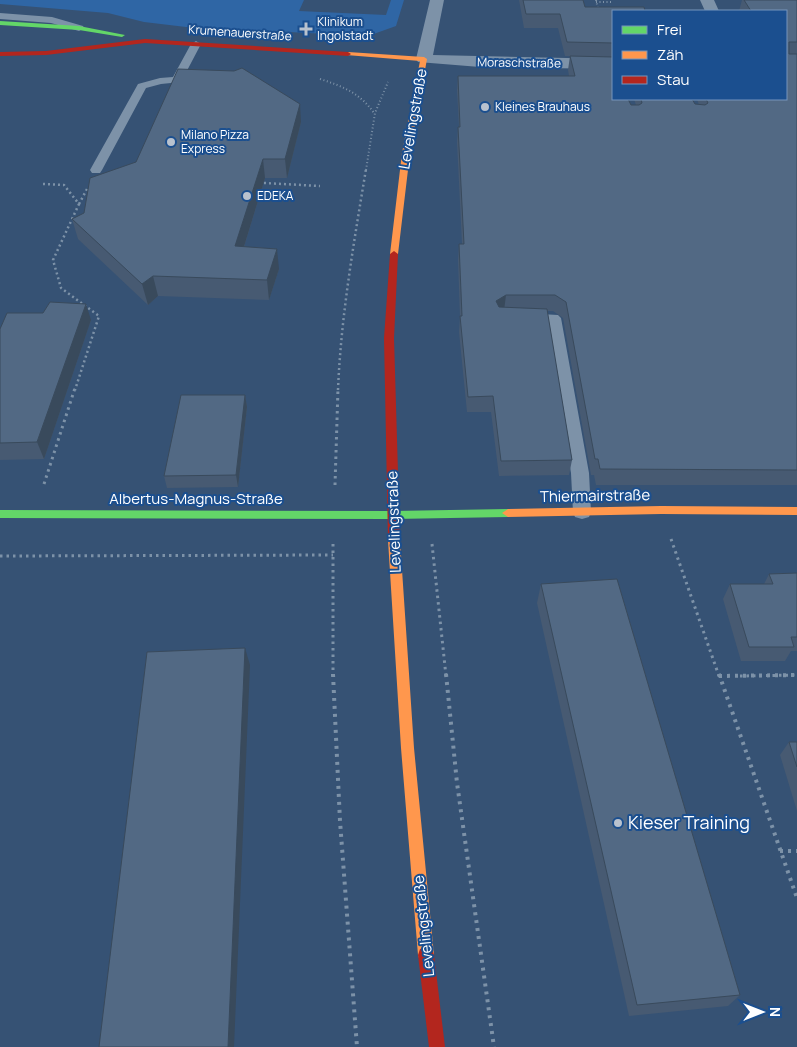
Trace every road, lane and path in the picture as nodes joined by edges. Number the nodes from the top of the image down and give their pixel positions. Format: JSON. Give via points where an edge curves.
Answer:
{"nodes":[{"id":1,"x":437,"y":0,"type":"edge"},
{"id":2,"x":596,"y":1,"type":"edge"},
{"id":3,"x":611,"y":2,"type":"dead end"},
{"id":4,"x":600,"y":14,"type":"edge"},
{"id":5,"x":0,"y":16,"type":"edge"},
{"id":6,"x":0,"y":23,"type":"edge"},
{"id":7,"x":79,"y":28,"type":"junction"},
{"id":8,"x":145,"y":41,"type":"junction"},
{"id":9,"x":196,"y":44,"type":"junction"},
{"id":10,"x":64,"y":51,"type":"junction"},
{"id":11,"x":0,"y":54,"type":"edge"},
{"id":12,"x":424,"y":59,"type":"junction"},
{"id":13,"x":612,"y":64,"type":"edge"},
{"id":14,"x":312,"y":77,"type":"dead end"},
{"id":15,"x":375,"y":113,"type":"dead end"},
{"id":16,"x":96,"y":170,"type":"dead end"},
{"id":17,"x":264,"y":183,"type":"edge"},
{"id":18,"x":43,"y":184,"type":"dead end"},
{"id":19,"x":320,"y":186,"type":"dead end"},
{"id":20,"x":504,"y":318,"type":"edge"},
{"id":21,"x":44,"y":485,"type":"dead end"},
{"id":22,"x":661,"y":510,"type":"junction"},
{"id":23,"x":797,"y":511,"type":"edge"},
{"id":24,"x":582,"y":512,"type":"junction"},
{"id":25,"x":0,"y":514,"type":"edge"},
{"id":26,"x":393,"y":515,"type":"junction"},
{"id":27,"x":333,"y":555,"type":"dead end"},
{"id":28,"x":0,"y":556,"type":"edge"},
{"id":29,"x":797,"y":675,"type":"edge"},
{"id":30,"x":719,"y":676,"type":"junction"},
{"id":31,"x":780,"y":851,"type":"junction"},
{"id":32,"x":797,"y":851,"type":"edge"},
{"id":33,"x":797,"y":898,"type":"edge"},
{"id":34,"x":437,"y":1047,"type":"edge"}],
"edges":[{"from":1,"to":12,"type":"street","name":"Levelingstraße"},
{"from":2,"to":3,"type":"path"},
{"from":2,"to":4,"type":"path"},
{"from":5,"to":7,"type":"lane","via":[[52,20]]},
{"from":6,"to":7,"type":"street","name":"Krumenauerstraße"},
{"from":7,"to":8,"type":"street","name":"Krumenauerstraße"},
{"from":7,"to":10,"type":"street","via":[[79,41]]},
{"from":8,"to":9,"type":"street","name":"Krumenauerstraße"},
{"from":8,"to":10,"type":"street","name":"Krumenauerstraße"},
{"from":9,"to":12,"type":"street","name":"Krumenauerstraße"},
{"from":9,"to":16,"type":"lane","via":[[177,80],[142,86]]},
{"from":10,"to":11,"type":"street","name":"Krumenauerstraße"},
{"from":12,"to":13,"type":"street","name":"Moraschstraße"},
{"from":12,"to":26,"type":"street","name":"Levelingstraße","via":[[395,233],[388,338]]},
{"from":14,"to":15,"type":"path","via":[[352,90],[366,100]]},
{"from":17,"to":19,"type":"path"},
{"from":18,"to":21,"type":"path","via":[[64,185],[79,204],[53,260],[61,288],[99,316]]},
{"from":20,"to":24,"type":"lane","via":[[553,318],[580,473]]},
{"from":22,"to":23,"type":"street","name":"Thiermairstraße"},
{"from":22,"to":24,"type":"street","name":"Thiermairstraße"},
{"from":22,"to":30,"type":"path"},
{"from":24,"to":26,"type":"street","name":"Thiermairstraße"},
{"from":25,"to":26,"type":"street","name":"Albertus-Magnus-Straße"},
{"from":26,"to":34,"type":"street","name":"Levelingstraße","via":[[419,890]]},
{"from":27,"to":28,"type":"path"},
{"from":29,"to":30,"type":"path"},
{"from":30,"to":31,"type":"path"},
{"from":31,"to":32,"type":"path"},
{"from":31,"to":33,"type":"path"}]}
